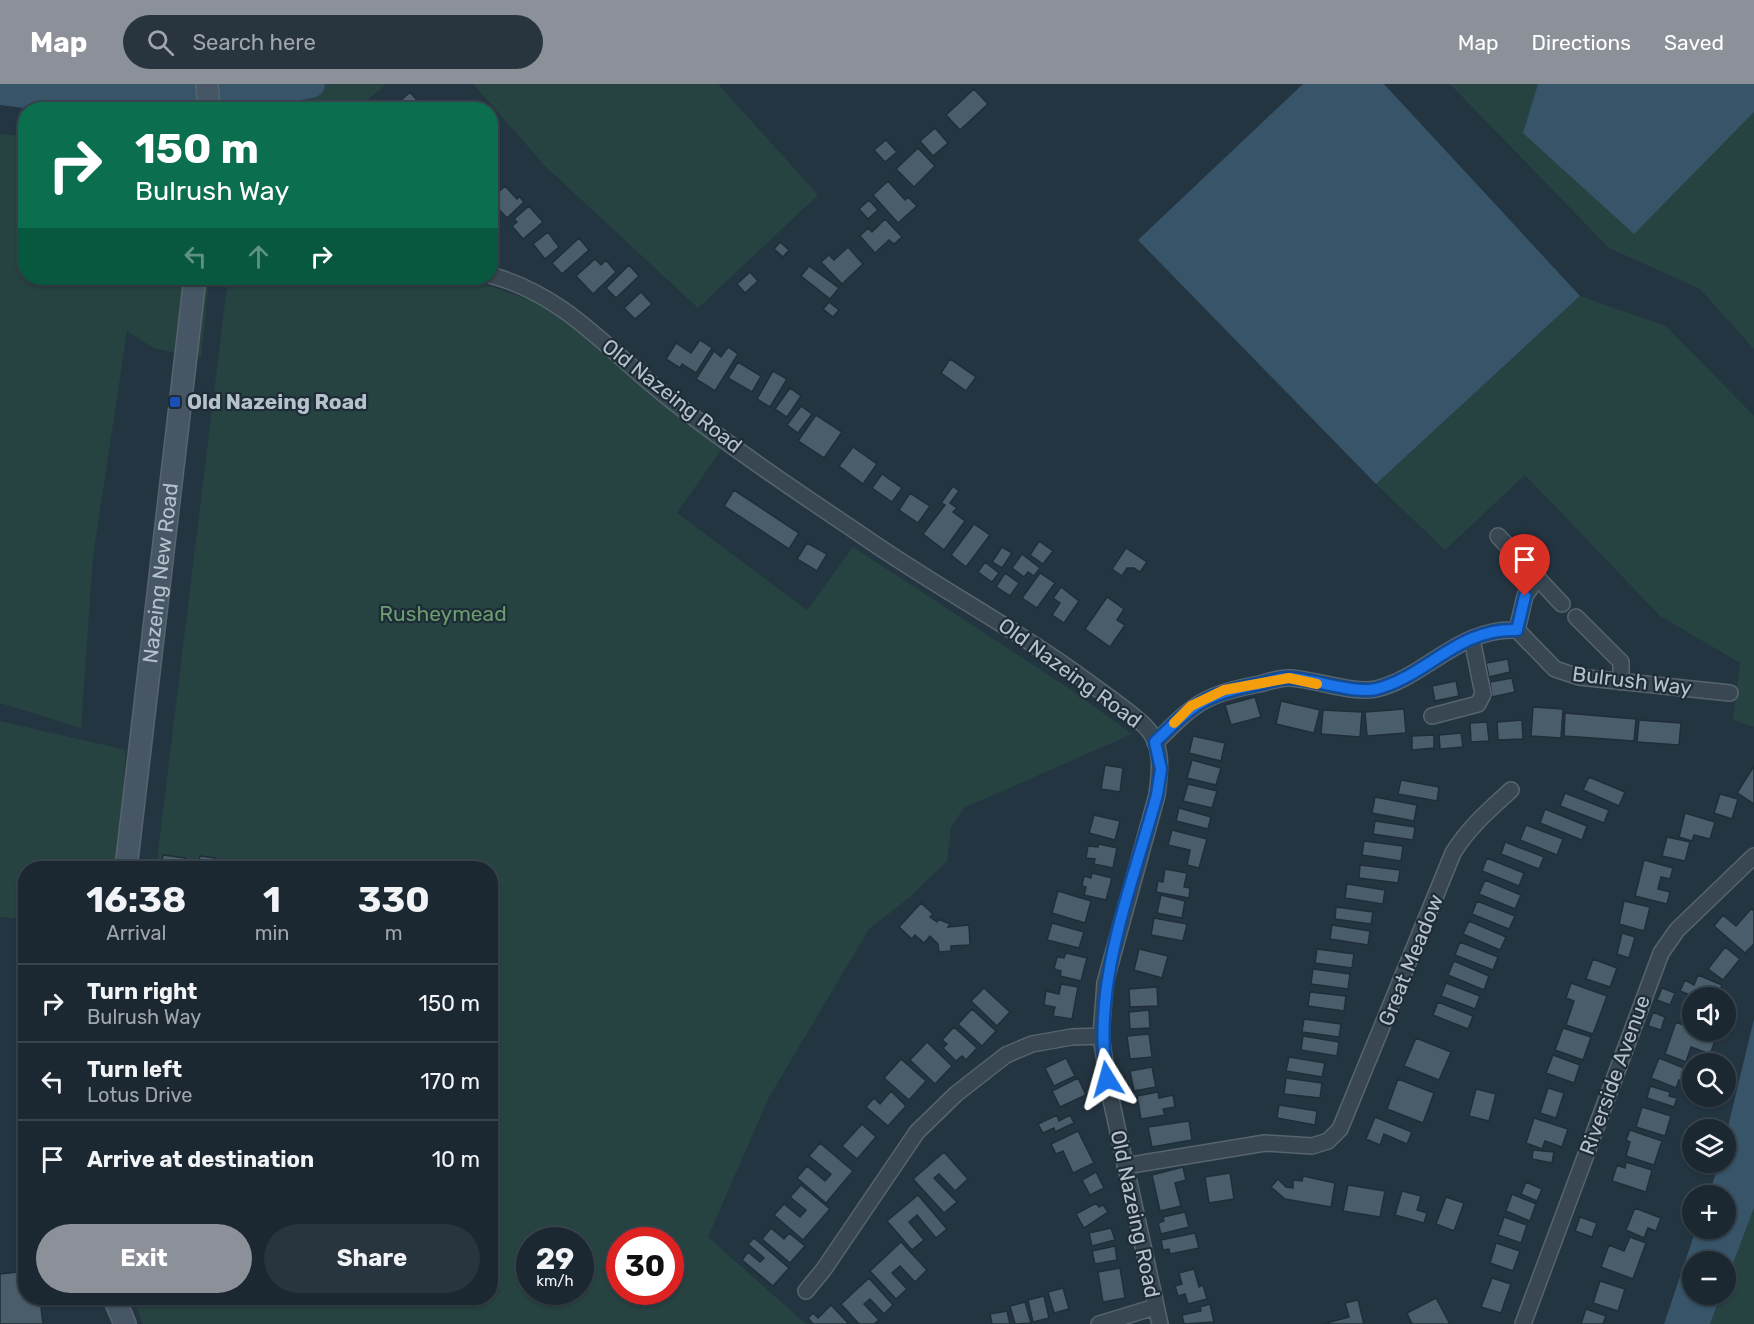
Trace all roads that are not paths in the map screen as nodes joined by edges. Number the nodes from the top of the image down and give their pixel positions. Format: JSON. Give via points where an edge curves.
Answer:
{"nodes":[{"id":1,"x":207,"y":84,"type":"edge"},
{"id":2,"x":208,"y":102,"type":"edge"},
{"id":3,"x":498,"y":278,"type":"edge"},
{"id":4,"x":194,"y":285,"type":"edge"},
{"id":5,"x":1498,"y":536,"type":"dead end"},
{"id":6,"x":1536,"y":580,"type":"junction"},
{"id":7,"x":1562,"y":604,"type":"dead end"},
{"id":8,"x":1576,"y":617,"type":"dead end"},
{"id":9,"x":1517,"y":630,"type":"junction"},
{"id":10,"x":1472,"y":639,"type":"junction"},
{"id":11,"x":1621,"y":682,"type":"junction"},
{"id":12,"x":1730,"y":693,"type":"dead end"},
{"id":13,"x":1432,"y":716,"type":"dead end"},
{"id":14,"x":1155,"y":742,"type":"junction"},
{"id":15,"x":1511,"y":790,"type":"dead end"},
{"id":16,"x":1754,"y":856,"type":"edge"},
{"id":17,"x":127,"y":861,"type":"edge"},
{"id":18,"x":1101,"y":1036,"type":"junction"},
{"id":19,"x":1125,"y":1166,"type":"junction"},
{"id":20,"x":806,"y":1291,"type":"dead end"},
{"id":21,"x":117,"y":1305,"type":"edge"},
{"id":22,"x":1155,"y":1307,"type":"junction"},
{"id":23,"x":125,"y":1324,"type":"edge"},
{"id":24,"x":1099,"y":1324,"type":"edge"},
{"id":25,"x":1160,"y":1324,"type":"edge"},
{"id":26,"x":1523,"y":1324,"type":"edge"}],
"edges":[{"from":1,"to":2,"type":"main road"},
{"from":3,"to":14,"type":"street","name":"Old Nazeing Road","via":[[534,290],[562,308],[669,399],[861,536],[1063,664],[1148,728]]},
{"from":4,"to":17,"type":"main road","name":"Nazeing New Road"},
{"from":5,"to":6,"type":"street"},
{"from":6,"to":7,"type":"street"},
{"from":6,"to":9,"type":"street","via":[[1525,596]]},
{"from":8,"to":11,"type":"street","via":[[1621,662]]},
{"from":9,"to":10,"type":"street","via":[[1505,629]]},
{"from":9,"to":11,"type":"street","name":"Bulrush Way","via":[[1555,669],[1579,678]]},
{"from":10,"to":13,"type":"street","via":[[1483,694],[1478,704]]},
{"from":10,"to":14,"type":"street","via":[[1459,642],[1406,676],[1375,689],[1289,678],[1224,690],[1191,706]]},
{"from":11,"to":12,"type":"street","name":"Bulrush Way"},
{"from":14,"to":18,"type":"street","name":"Old Nazeing Road","via":[[1161,769],[1157,795],[1105,983]]},
{"from":15,"to":19,"type":"street","name":"Great Meadow","via":[[1472,826],[1453,853],[1350,1108],[1340,1130],[1328,1142],[1312,1146],[1265,1143]]},
{"from":16,"to":26,"type":"street","name":"Riverside Avenue","via":[[1677,930],[1661,953]]},
{"from":18,"to":19,"type":"street","name":"Old Nazeing Road"},
{"from":18,"to":20,"type":"street","via":[[1032,1044],[1006,1055],[956,1094],[917,1132]]},
{"from":19,"to":22,"type":"street","name":"Old Nazeing Road"},
{"from":21,"to":23,"type":"main road"},
{"from":22,"to":24,"type":"street"},
{"from":22,"to":25,"type":"street","name":"Old Nazeing Road"}]}
